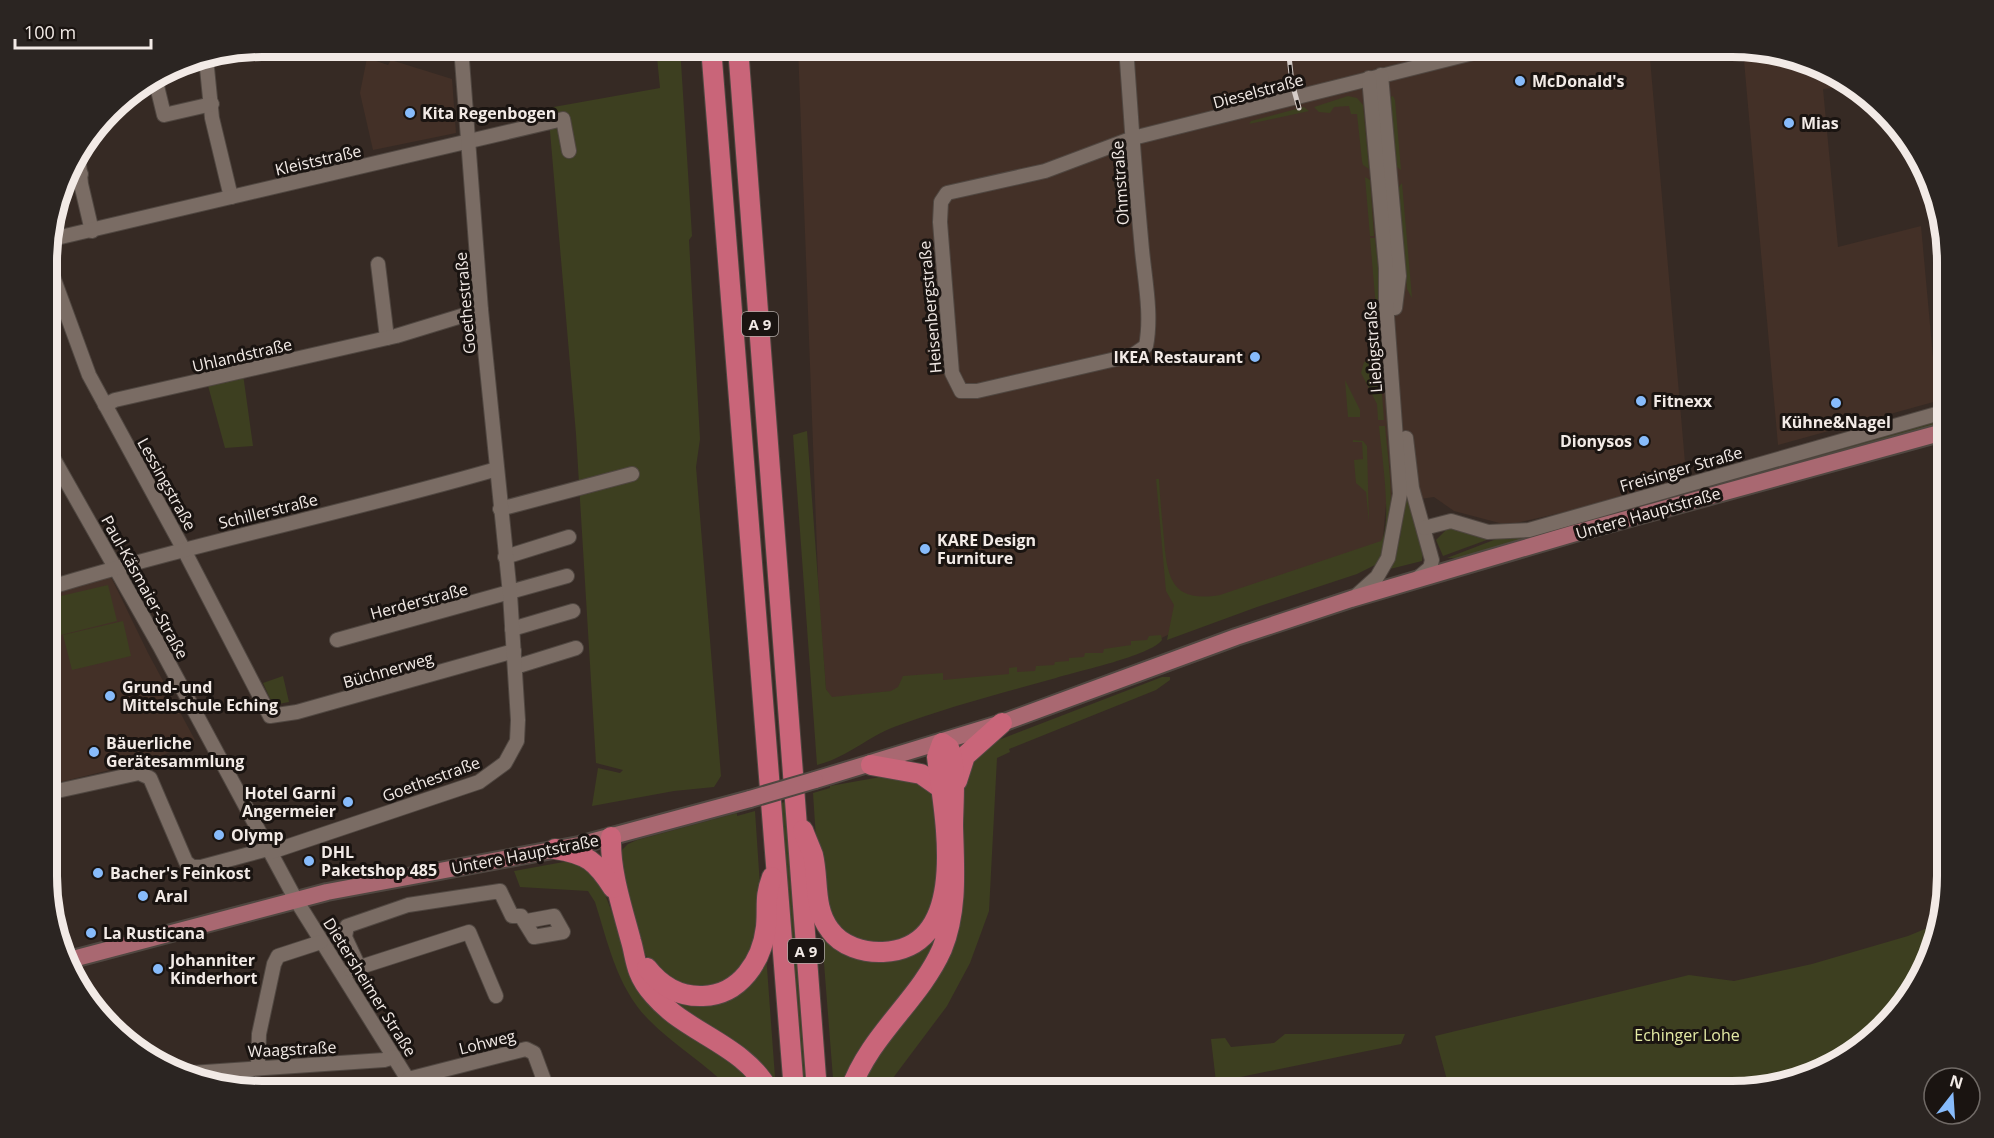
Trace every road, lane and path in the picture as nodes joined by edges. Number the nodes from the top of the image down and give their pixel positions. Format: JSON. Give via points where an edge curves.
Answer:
{"nodes":[{"id":1,"x":462,"y":57,"type":"edge"},
{"id":2,"x":712,"y":57,"type":"edge"},
{"id":3,"x":739,"y":57,"type":"edge"},
{"id":4,"x":1127,"y":57,"type":"edge"},
{"id":5,"x":1452,"y":57,"type":"edge"},
{"id":6,"x":207,"y":65,"type":"edge"},
{"id":7,"x":1375,"y":76,"type":"junction"},
{"id":8,"x":157,"y":86,"type":"edge"},
{"id":9,"x":212,"y":104,"type":"junction"},
{"id":10,"x":1133,"y":138,"type":"junction"},
{"id":11,"x":470,"y":142,"type":"junction"},
{"id":12,"x":569,"y":151,"type":"dead end"},
{"id":13,"x":80,"y":168,"type":"edge"},
{"id":14,"x":81,"y":174,"type":"junction"},
{"id":15,"x":77,"y":175,"type":"edge"},
{"id":16,"x":231,"y":197,"type":"junction"},
{"id":17,"x":92,"y":231,"type":"junction"},
{"id":18,"x":59,"y":238,"type":"edge"},
{"id":19,"x":378,"y":264,"type":"dead end"},
{"id":20,"x":57,"y":288,"type":"edge"},
{"id":21,"x":481,"y":310,"type":"junction"},
{"id":22,"x":1149,"y":318,"type":"joint"},
{"id":23,"x":387,"y":338,"type":"junction"},
{"id":24,"x":105,"y":405,"type":"junction"},
{"id":25,"x":1937,"y":414,"type":"edge"},
{"id":26,"x":1937,"y":434,"type":"edge"},
{"id":27,"x":57,"y":465,"type":"edge"},
{"id":28,"x":496,"y":469,"type":"junction"},
{"id":29,"x":632,"y":474,"type":"dead end"},
{"id":30,"x":500,"y":509,"type":"junction"},
{"id":31,"x":1424,"y":528,"type":"junction"},
{"id":32,"x":570,"y":537,"type":"dead end"},
{"id":33,"x":184,"y":550,"type":"junction"},
{"id":34,"x":505,"y":557,"type":"junction"},
{"id":35,"x":1432,"y":560,"type":"junction"},
{"id":36,"x":115,"y":568,"type":"junction"},
{"id":37,"x":1460,"y":568,"type":"junction"},
{"id":38,"x":567,"y":576,"type":"dead end"},
{"id":39,"x":1411,"y":582,"type":"junction"},
{"id":40,"x":57,"y":585,"type":"edge"},
{"id":41,"x":510,"y":594,"type":"junction"},
{"id":42,"x":1351,"y":599,"type":"junction"},
{"id":43,"x":573,"y":611,"type":"dead end"},
{"id":44,"x":512,"y":629,"type":"junction"},
{"id":45,"x":337,"y":640,"type":"dead end"},
{"id":46,"x":576,"y":648,"type":"dead end"},
{"id":47,"x":514,"y":651,"type":"junction"},
{"id":48,"x":515,"y":667,"type":"junction"},
{"id":49,"x":270,"y":716,"type":"joint"},
{"id":50,"x":1002,"y":723,"type":"junction"},
{"id":51,"x":942,"y":742,"type":"junction"},
{"id":52,"x":871,"y":765,"type":"junction"},
{"id":53,"x":57,"y":791,"type":"edge"},
{"id":54,"x":947,"y":791,"type":"junction"},
{"id":55,"x":795,"y":810,"type":"junction"},
{"id":56,"x":607,"y":838,"type":"junction"},
{"id":57,"x":555,"y":849,"type":"junction"},
{"id":58,"x":270,"y":850,"type":"junction"},
{"id":59,"x":777,"y":866,"type":"junction"},
{"id":60,"x":601,"y":870,"type":"junction"},
{"id":61,"x":620,"y":898,"type":"junction"},
{"id":62,"x":296,"y":900,"type":"junction"},
{"id":63,"x":527,"y":921,"type":"dead end"},
{"id":64,"x":321,"y":942,"type":"junction"},
{"id":65,"x":635,"y":954,"type":"junction"},
{"id":66,"x":74,"y":959,"type":"edge"},
{"id":67,"x":359,"y":967,"type":"junction"},
{"id":68,"x":341,"y":974,"type":"junction"},
{"id":69,"x":496,"y":996,"type":"dead end"},
{"id":70,"x":394,"y":1057,"type":"junction"},
{"id":71,"x":258,"y":1067,"type":"junction"},
{"id":72,"x":203,"y":1072,"type":"edge"},
{"id":73,"x":408,"y":1079,"type":"joint"},
{"id":74,"x":544,"y":1081,"type":"edge"},
{"id":75,"x":762,"y":1081,"type":"edge"},
{"id":76,"x":793,"y":1081,"type":"edge"},
{"id":77,"x":816,"y":1081,"type":"edge"},
{"id":78,"x":855,"y":1081,"type":"edge"}],
"edges":[{"from":1,"to":11,"type":"street","name":"Goethestraße"},
{"from":2,"to":59,"type":"highway","number":"A 9"},
{"from":3,"to":55,"type":"highway","number":"A 9"},
{"from":4,"to":10,"type":"street","name":"Ohmstraße"},
{"from":5,"to":7,"type":"street","name":"Dieselstraße"},
{"from":6,"to":9,"type":"street"},
{"from":7,"to":10,"type":"street","name":"Dieselstraße"},
{"from":7,"to":31,"type":"street","name":"Liebigstraße","via":[[1399,276],[1395,297],[1404,416],[1412,488]]},
{"from":7,"to":42,"type":"street","name":"Liebigstraße","via":[[1400,494],[1388,558],[1377,577]]},
{"from":8,"to":9,"type":"street","via":[[164,115]]},
{"from":9,"to":16,"type":"street"},
{"from":10,"to":22,"type":"street","name":"Ohmstraße"},
{"from":10,"to":22,"type":"street","name":"Heisenbergstraße","via":[[1045,171],[953,191],[942,197],[940,222],[953,380],[966,392],[1133,355],[1146,346]]},
{"from":11,"to":12,"type":"street","name":"Kleiststraße","via":[[563,119]]},
{"from":11,"to":16,"type":"street","name":"Kleiststraße"},
{"from":11,"to":21,"type":"street","name":"Goethestraße"},
{"from":13,"to":14,"type":"street"},
{"from":14,"to":15,"type":"street"},
{"from":14,"to":17,"type":"street"},
{"from":16,"to":17,"type":"street","name":"Kleiststraße"},
{"from":17,"to":18,"type":"street","name":"Kleiststraße"},
{"from":19,"to":23,"type":"street"},
{"from":20,"to":24,"type":"street","name":"Lessingstraße","via":[[89,375]]},
{"from":21,"to":23,"type":"street","name":"Uhlandstraße"},
{"from":21,"to":28,"type":"street","name":"Goethestraße"},
{"from":23,"to":24,"type":"street","name":"Uhlandstraße"},
{"from":24,"to":33,"type":"street","name":"Lessingstraße"},
{"from":25,"to":31,"type":"street","name":"Freisinger Straße","via":[[1529,530],[1488,532],[1451,521]]},
{"from":26,"to":37,"type":"main road","name":"Untere Hauptstraße"},
{"from":27,"to":36,"type":"street","name":"Paul-Käsmaier-Straße"},
{"from":28,"to":30,"type":"street","name":"Goethestraße"},
{"from":28,"to":33,"type":"street","name":"Schillerstraße"},
{"from":29,"to":30,"type":"street"},
{"from":30,"to":34,"type":"street","name":"Goethestraße"},
{"from":31,"to":35,"type":"street","name":"Liebigstraße"},
{"from":32,"to":34,"type":"street"},
{"from":33,"to":36,"type":"street","name":"Schillerstraße"},
{"from":33,"to":49,"type":"street","name":"Lessingstraße"},
{"from":34,"to":41,"type":"street","name":"Goethestraße"},
{"from":35,"to":37,"type":"street"},
{"from":35,"to":39,"type":"street","via":[[1430,568]]},
{"from":36,"to":40,"type":"street","name":"Schillerstraße"},
{"from":36,"to":58,"type":"street","name":"Paul-Käsmaier-Straße"},
{"from":37,"to":39,"type":"main road","name":"Untere Hauptstraße"},
{"from":38,"to":41,"type":"street"},
{"from":39,"to":42,"type":"main road","name":"Untere Hauptstraße"},
{"from":41,"to":44,"type":"street","name":"Goethestraße"},
{"from":41,"to":45,"type":"street","name":"Herderstraße"},
{"from":42,"to":50,"type":"main road","name":"Untere Hauptstraße","via":[[1236,636]]},
{"from":43,"to":44,"type":"street"},
{"from":44,"to":47,"type":"street","name":"Goethestraße"},
{"from":46,"to":48,"type":"street"},
{"from":47,"to":48,"type":"street","name":"Goethestraße"},
{"from":47,"to":49,"type":"street","name":"Büchnerweg","via":[[297,712]]},
{"from":48,"to":58,"type":"street","name":"Goethestraße","via":[[517,741],[505,763],[494,773],[479,782]]},
{"from":50,"to":51,"type":"main road","name":"Untere Hauptstraße"},
{"from":50,"to":54,"type":"highway","via":[[965,756]]},
{"from":51,"to":52,"type":"main road","name":"Untere Hauptstraße"},
{"from":51,"to":54,"type":"highway","via":[[937,757]]},
{"from":52,"to":54,"type":"highway","via":[[921,774]]},
{"from":52,"to":56,"type":"main road","name":"Untere Hauptstraße","bridge":true},
{"from":53,"to":58,"type":"street","name":"Goethestraße","via":[[140,773],[150,778],[186,862],[192,867]]},
{"from":54,"to":55,"type":"highway","via":[[946,882],[941,908],[933,925],[917,941],[886,952],[855,948],[830,930],[818,900],[813,856]]},
{"from":54,"to":78,"type":"highway","via":[[954,888],[946,938],[932,967],[869,1050]]},
{"from":55,"to":77,"type":"highway","number":"A 9"},
{"from":56,"to":57,"type":"main road","name":"Untere Hauptstraße"},
{"from":56,"to":60,"type":"highway","via":[[598,847]]},
{"from":56,"to":61,"type":"highway"},
{"from":57,"to":60,"type":"highway","via":[[588,858]]},
{"from":57,"to":62,"type":"main road","name":"Untere Hauptstraße"},
{"from":58,"to":62,"type":"street","name":"Paul-Käsmaier-Straße"},
{"from":59,"to":65,"type":"highway","via":[[765,895],[766,924],[758,957],[747,975],[730,988],[709,996],[678,992],[654,977]]},
{"from":59,"to":76,"type":"highway","number":"A 9"},
{"from":60,"to":61,"type":"highway"},
{"from":61,"to":65,"type":"highway"},
{"from":62,"to":64,"type":"street","name":"Dietersheimer Straße"},
{"from":62,"to":66,"type":"main road","name":"Untere Hauptstraße"},
{"from":63,"to":67,"type":"street","via":[[512,916],[500,891],[408,905],[348,926],[345,938]]},
{"from":64,"to":68,"type":"street","name":"Dietersheimer Straße"},
{"from":64,"to":71,"type":"street","via":[[278,956],[259,1034]]},
{"from":65,"to":75,"type":"highway","via":[[639,973],[664,1005],[752,1067]]},
{"from":67,"to":68,"type":"street"},
{"from":67,"to":69,"type":"street","via":[[469,932]]},
{"from":68,"to":70,"type":"street","name":"Dietersheimer Straße"},
{"from":70,"to":71,"type":"street","name":"Waagstraße"},
{"from":70,"to":73,"type":"street","name":"Dietersheimer Straße"},
{"from":71,"to":72,"type":"street","name":"Waagstraße"},
{"from":73,"to":74,"type":"street","name":"Lohweg","via":[[526,1049],[534,1053]]}]}
